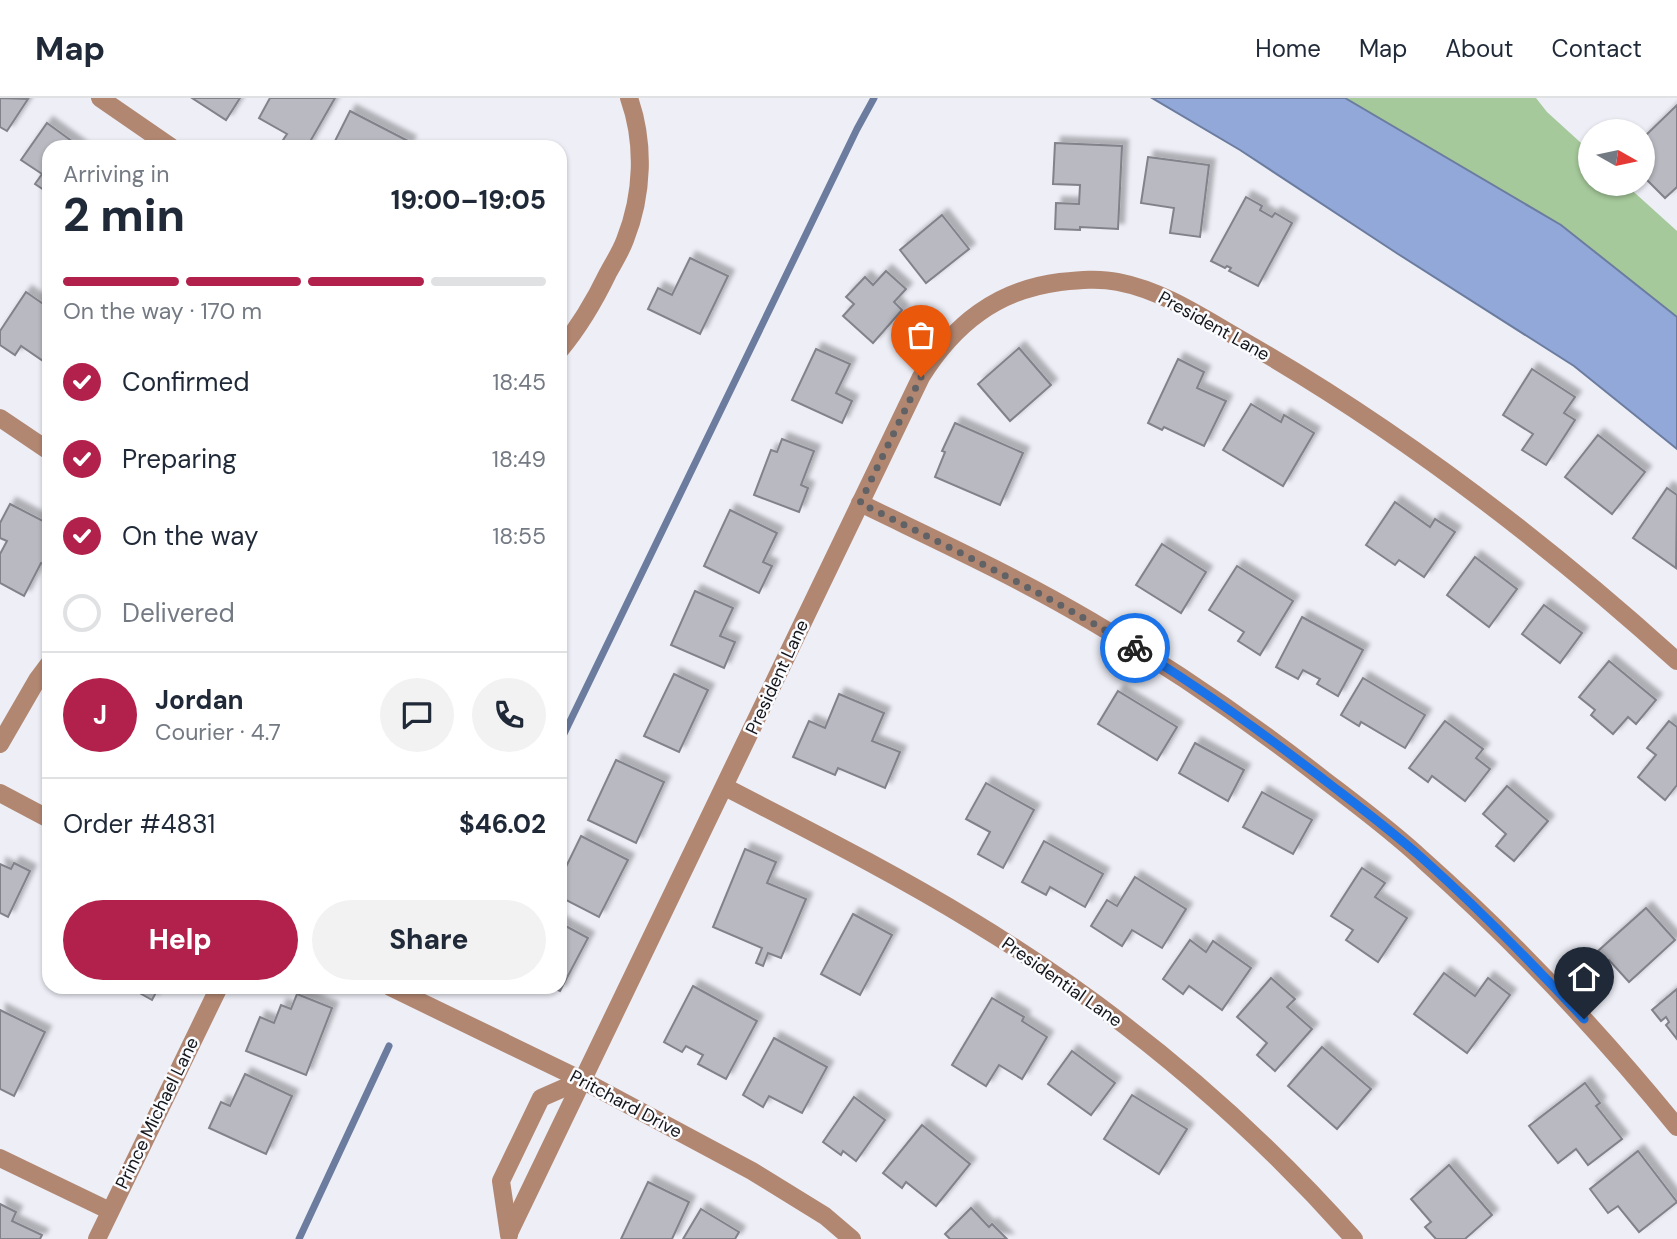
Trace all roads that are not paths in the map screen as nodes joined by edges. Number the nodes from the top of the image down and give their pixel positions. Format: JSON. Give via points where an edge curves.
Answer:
{"nodes":[{"id":1,"x":100,"y":98,"type":"edge"},
{"id":2,"x":629,"y":98,"type":"edge"},
{"id":3,"x":161,"y":140,"type":"edge"},
{"id":4,"x":567,"y":341,"type":"edge"},
{"id":5,"x":0,"y":418,"type":"edge"},
{"id":6,"x":42,"y":446,"type":"edge"},
{"id":7,"x":860,"y":503,"type":"junction"},
{"id":8,"x":1677,"y":661,"type":"edge"},
{"id":9,"x":42,"y":673,"type":"edge"},
{"id":10,"x":0,"y":744,"type":"edge"},
{"id":11,"x":725,"y":787,"type":"junction"},
{"id":12,"x":0,"y":793,"type":"edge"},
{"id":13,"x":42,"y":815,"type":"edge"},
{"id":14,"x":216,"y":994,"type":"edge"},
{"id":15,"x":404,"y":994,"type":"edge"},
{"id":16,"x":582,"y":1080,"type":"junction"},
{"id":17,"x":1677,"y":1128,"type":"edge"},
{"id":18,"x":0,"y":1158,"type":"edge"},
{"id":19,"x":110,"y":1211,"type":"junction"},
{"id":20,"x":510,"y":1236,"type":"edge"},
{"id":21,"x":97,"y":1239,"type":"edge"},
{"id":22,"x":852,"y":1239,"type":"edge"},
{"id":23,"x":1354,"y":1239,"type":"edge"}],
"edges":[{"from":1,"to":3,"type":"street"},
{"from":2,"to":4,"type":"street","via":[[640,159],[633,213],[604,282]]},
{"from":5,"to":6,"type":"street"},
{"from":7,"to":8,"type":"street","name":"President Lane","via":[[921,377],[964,323],[1022,290],[1093,279],[1118,282],[1168,299],[1356,410],[1490,505],[1588,582]]},
{"from":7,"to":11,"type":"street","name":"President Lane"},
{"from":7,"to":17,"type":"street","via":[[1091,621],[1221,703],[1313,771],[1421,857],[1479,911],[1584,1019]]},
{"from":9,"to":10,"type":"street"},
{"from":11,"to":16,"type":"street","name":"President Lane"},
{"from":11,"to":23,"type":"street","name":"Presidential Lane","via":[[879,867],[1046,968],[1187,1076]]},
{"from":12,"to":13,"type":"street"},
{"from":14,"to":19,"type":"street","name":"Prince Michael Lane"},
{"from":15,"to":16,"type":"street","name":"Pritchard Drive"},
{"from":16,"to":20,"type":"street","name":"President Lane"},
{"from":16,"to":20,"type":"street","via":[[541,1098],[501,1181]]},
{"from":16,"to":22,"type":"street","name":"Pritchard Drive","via":[[752,1171],[825,1216]]},
{"from":18,"to":19,"type":"street"},
{"from":19,"to":21,"type":"street","name":"Prince Michael Lane"}]}
